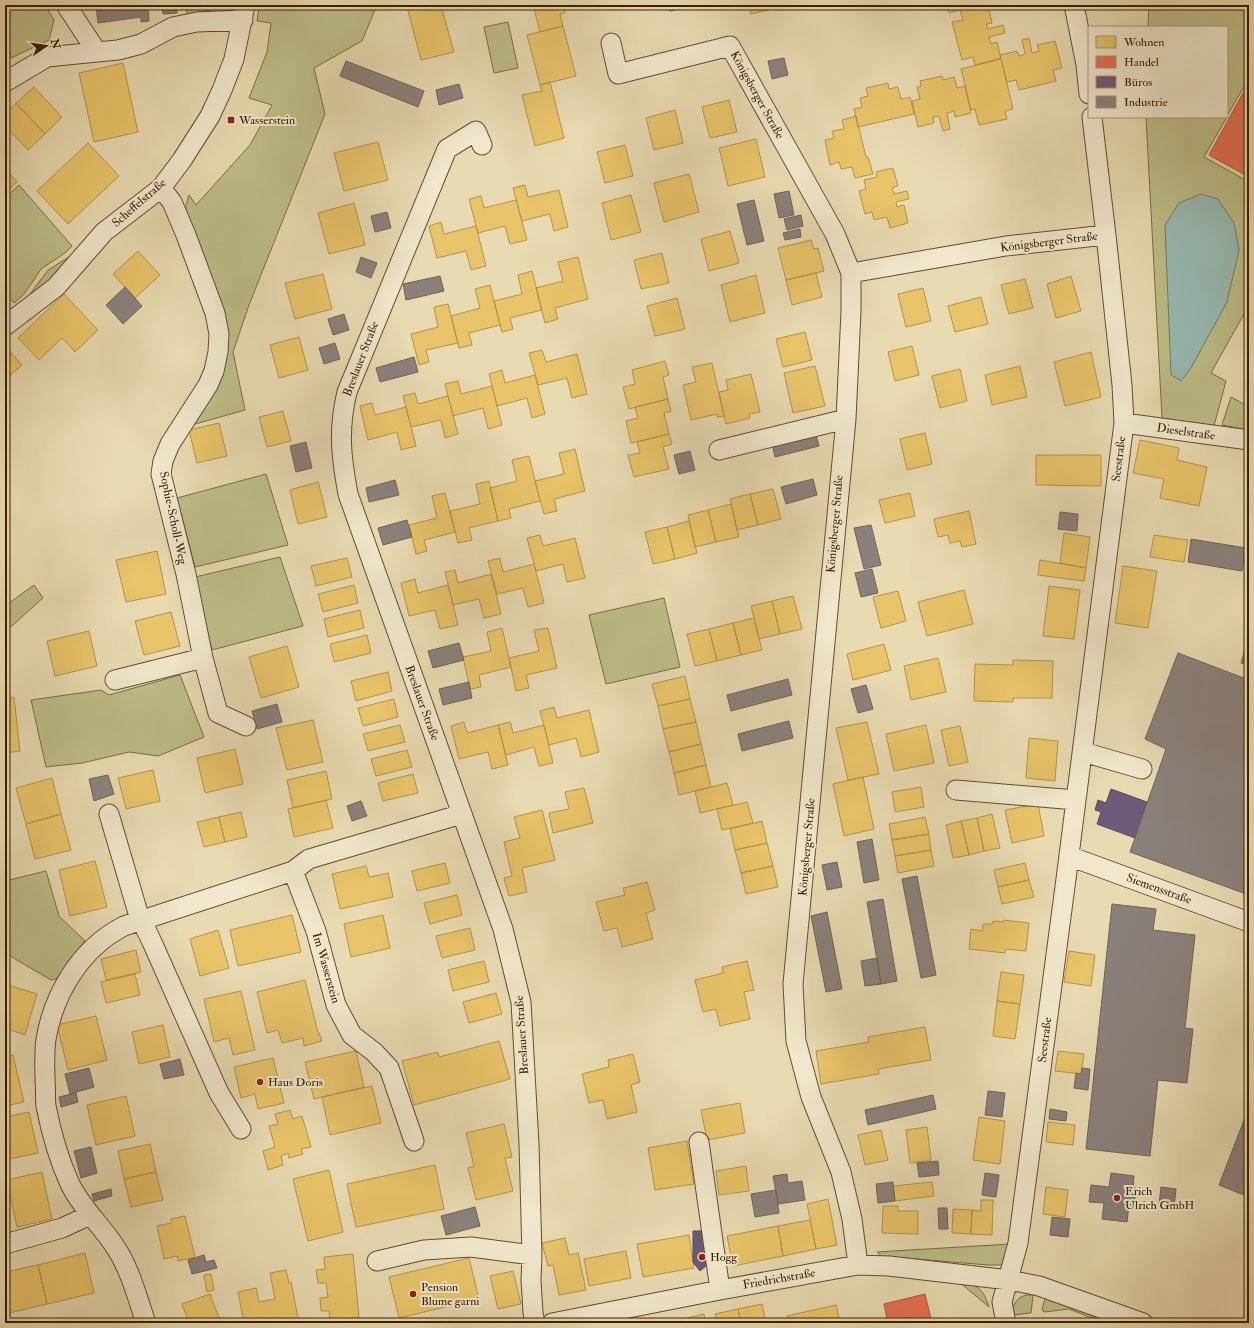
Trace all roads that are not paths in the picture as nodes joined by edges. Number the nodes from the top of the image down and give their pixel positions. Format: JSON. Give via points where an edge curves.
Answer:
{"nodes":[{"id":1,"x":66,"y":5,"type":"edge"},
{"id":2,"x":1074,"y":5,"type":"edge"},
{"id":3,"x":244,"y":13,"type":"edge"},
{"id":4,"x":611,"y":43,"type":"dead end"},
{"id":5,"x":97,"y":52,"type":"junction"},
{"id":6,"x":5,"y":82,"type":"edge"},
{"id":7,"x":1088,"y":84,"type":"edge"},
{"id":8,"x":1092,"y":118,"type":"edge"},
{"id":9,"x":482,"y":145,"type":"dead end"},
{"id":10,"x":161,"y":188,"type":"junction"},
{"id":11,"x":1106,"y":235,"type":"junction"},
{"id":12,"x":851,"y":273,"type":"junction"},
{"id":13,"x":5,"y":326,"type":"edge"},
{"id":14,"x":846,"y":420,"type":"junction"},
{"id":15,"x":1124,"y":423,"type":"junction"},
{"id":16,"x":1249,"y":440,"type":"edge"},
{"id":17,"x":719,"y":450,"type":"dead end"},
{"id":18,"x":203,"y":658,"type":"junction"},
{"id":19,"x":115,"y":680,"type":"dead end"},
{"id":20,"x":246,"y":726,"type":"dead end"},
{"id":21,"x":1082,"y":752,"type":"junction"},
{"id":22,"x":1142,"y":769,"type":"dead end"},
{"id":23,"x":956,"y":790,"type":"dead end"},
{"id":24,"x":1076,"y":800,"type":"junction"},
{"id":25,"x":109,"y":814,"type":"dead end"},
{"id":26,"x":462,"y":814,"type":"junction"},
{"id":27,"x":1069,"y":856,"type":"junction"},
{"id":28,"x":293,"y":871,"type":"junction"},
{"id":29,"x":141,"y":920,"type":"junction"},
{"id":30,"x":1249,"y":922,"type":"edge"},
{"id":31,"x":241,"y":1129,"type":"dead end"},
{"id":32,"x":414,"y":1141,"type":"dead end"},
{"id":33,"x":699,"y":1142,"type":"dead end"},
{"id":34,"x":90,"y":1215,"type":"junction"},
{"id":35,"x":5,"y":1244,"type":"edge"},
{"id":36,"x":532,"y":1255,"type":"junction"},
{"id":37,"x":377,"y":1260,"type":"dead end"},
{"id":38,"x":858,"y":1265,"type":"junction"},
{"id":39,"x":1009,"y":1280,"type":"junction"},
{"id":40,"x":720,"y":1290,"type":"junction"},
{"id":41,"x":146,"y":1323,"type":"edge"},
{"id":42,"x":535,"y":1323,"type":"edge"},
{"id":43,"x":552,"y":1323,"type":"edge"},
{"id":44,"x":1006,"y":1323,"type":"edge"},
{"id":45,"x":1143,"y":1323,"type":"edge"}],
"edges":[{"from":1,"to":5,"type":"street"},
{"from":2,"to":7,"type":"street"},
{"from":3,"to":5,"type":"street","via":[[173,27],[141,44]]},
{"from":3,"to":10,"type":"street","name":"Scheffelstraße","via":[[234,59],[210,116]]},
{"from":4,"to":12,"type":"street","name":"Königsberger Straße","via":[[618,74],[730,46],[835,234]]},
{"from":5,"to":6,"type":"street","via":[[47,57]]},
{"from":8,"to":11,"type":"street","name":"Seestraße"},
{"from":9,"to":26,"type":"street","name":"Breslauer Straße","via":[[476,131],[447,149],[347,392],[340,434],[348,494]]},
{"from":10,"to":13,"type":"street","name":"Scheffelstraße","via":[[104,232],[56,287]]},
{"from":10,"to":18,"type":"street","name":"Sophie-Scholl-Weg","via":[[172,202],[186,235],[215,313],[219,334],[214,371],[208,385],[170,444],[161,474],[186,574]]},
{"from":11,"to":12,"type":"street","name":"Königsberger Straße","via":[[1006,246]]},
{"from":11,"to":15,"type":"street","name":"Seestraße"},
{"from":12,"to":14,"type":"street","name":"Königsberger Straße"},
{"from":14,"to":17,"type":"street"},
{"from":14,"to":38,"type":"street","name":"Königsberger Straße","via":[[794,984],[796,1041],[811,1097],[841,1172],[852,1219]]},
{"from":15,"to":16,"type":"street","name":"Dieselstraße"},
{"from":15,"to":21,"type":"street","name":"Seestraße"},
{"from":18,"to":19,"type":"street"},
{"from":18,"to":20,"type":"street","name":"Sophie-Scholl-Weg","via":[[218,713]]},
{"from":21,"to":22,"type":"street"},
{"from":21,"to":24,"type":"street","name":"Seestraße"},
{"from":23,"to":24,"type":"street"},
{"from":24,"to":27,"type":"street","name":"Seestraße"},
{"from":25,"to":29,"type":"street"},
{"from":26,"to":28,"type":"street","via":[[309,859]]},
{"from":26,"to":36,"type":"street","name":"Breslauer Straße","via":[[502,929],[521,1002]]},
{"from":27,"to":30,"type":"street","name":"Siemensstraße"},
{"from":27,"to":39,"type":"street","name":"Seestraße","via":[[1018,1244]]},
{"from":28,"to":29,"type":"street"},
{"from":28,"to":32,"type":"street","name":"Im Wasserstein","via":[[316,931],[336,1005],[352,1035],[389,1068]]},
{"from":29,"to":31,"type":"street","via":[[220,1093]]},
{"from":29,"to":34,"type":"street","via":[[109,933],[91,949],[74,970],[55,1007],[46,1040],[46,1105],[56,1149],[69,1182]]},
{"from":33,"to":40,"type":"street"},
{"from":34,"to":35,"type":"street","via":[[62,1228]]},
{"from":34,"to":41,"type":"street","via":[[114,1245],[124,1263]]},
{"from":36,"to":37,"type":"street","via":[[470,1247],[424,1250]]},
{"from":36,"to":42,"type":"street","name":"Breslauer Straße","via":[[531,1280]]},
{"from":38,"to":39,"type":"street","name":"Friedrichstraße","via":[[889,1266]]},
{"from":38,"to":40,"type":"street","name":"Friedrichstraße"},
{"from":39,"to":44,"type":"street","name":"Seestraße","via":[[1002,1302]]},
{"from":39,"to":45,"type":"street","name":"Friedrichstraße","via":[[1039,1286]]},
{"from":40,"to":43,"type":"street","name":"Friedrichstraße"}]}
